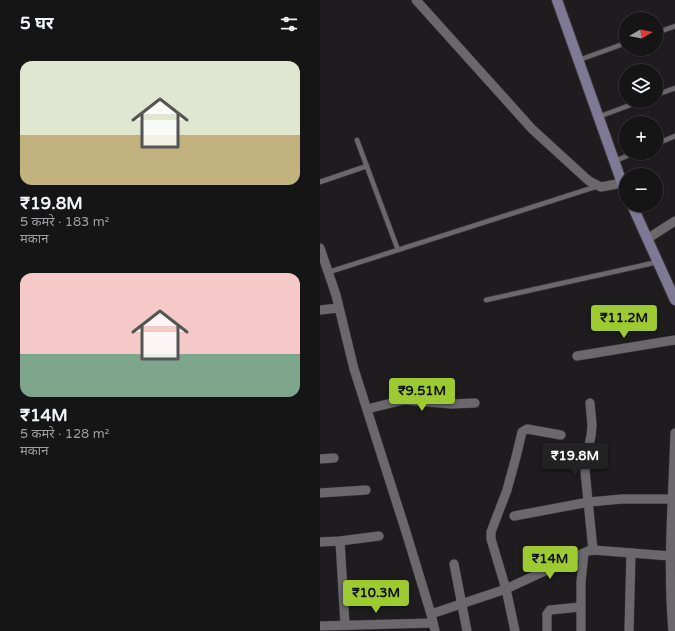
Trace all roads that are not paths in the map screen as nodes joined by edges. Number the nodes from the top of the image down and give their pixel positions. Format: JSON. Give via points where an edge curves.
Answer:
{"nodes":[{"id":1,"x":416,"y":0,"type":"edge"},
{"id":2,"x":559,"y":1,"type":"edge"},
{"id":3,"x":675,"y":26,"type":"edge"},
{"id":4,"x":663,"y":30,"type":"edge"},
{"id":5,"x":619,"y":45,"type":"edge"},
{"id":6,"x":578,"y":60,"type":"junction"},
{"id":7,"x":675,"y":88,"type":"edge"},
{"id":8,"x":663,"y":93,"type":"edge"},
{"id":9,"x":622,"y":108,"type":"edge"},
{"id":10,"x":598,"y":117,"type":"junction"},
{"id":11,"x":675,"y":136,"type":"edge"},
{"id":12,"x":357,"y":140,"type":"dead end"},
{"id":13,"x":663,"y":141,"type":"edge"},
{"id":14,"x":619,"y":159,"type":"edge"},
{"id":15,"x":614,"y":161,"type":"junction"},
{"id":16,"x":367,"y":166,"type":"junction"},
{"id":17,"x":619,"y":174,"type":"edge"},
{"id":18,"x":320,"y":182,"type":"edge"},
{"id":19,"x":598,"y":186,"type":"junction"},
{"id":20,"x":619,"y":188,"type":"edge"},
{"id":21,"x":635,"y":212,"type":"edge"},
{"id":22,"x":675,"y":221,"type":"edge"},
{"id":23,"x":647,"y":239,"type":"junction"},
{"id":24,"x":320,"y":248,"type":"edge"},
{"id":25,"x":398,"y":250,"type":"junction"},
{"id":26,"x":658,"y":262,"type":"junction"},
{"id":27,"x":329,"y":272,"type":"junction"},
{"id":28,"x":486,"y":300,"type":"dead end"},
{"id":29,"x":675,"y":300,"type":"edge"},
{"id":30,"x":338,"y":308,"type":"junction"},
{"id":31,"x":320,"y":310,"type":"edge"},
{"id":32,"x":675,"y":340,"type":"edge"},
{"id":33,"x":577,"y":356,"type":"dead end"},
{"id":34,"x":475,"y":403,"type":"dead end"},
{"id":35,"x":590,"y":403,"type":"dead end"},
{"id":36,"x":367,"y":409,"type":"junction"},
{"id":37,"x":675,"y":433,"type":"edge"},
{"id":38,"x":561,"y":435,"type":"dead end"},
{"id":39,"x":334,"y":458,"type":"dead end"},
{"id":40,"x":320,"y":459,"type":"edge"},
{"id":41,"x":366,"y":490,"type":"dead end"},
{"id":42,"x":320,"y":493,"type":"edge"},
{"id":43,"x":673,"y":498,"type":"junction"},
{"id":44,"x":589,"y":502,"type":"junction"},
{"id":45,"x":514,"y":516,"type":"dead end"},
{"id":46,"x":673,"y":528,"type":"edge"},
{"id":47,"x":379,"y":536,"type":"dead end"},
{"id":48,"x":340,"y":541,"type":"junction"},
{"id":49,"x":320,"y":542,"type":"edge"},
{"id":50,"x":588,"y":552,"type":"junction"},
{"id":51,"x":630,"y":552,"type":"junction"},
{"id":52,"x":670,"y":556,"type":"junction"},
{"id":53,"x":454,"y":564,"type":"dead end"},
{"id":54,"x":506,"y":589,"type":"junction"},
{"id":55,"x":462,"y":604,"type":"junction"},
{"id":56,"x":580,"y":607,"type":"junction"},
{"id":57,"x":433,"y":623,"type":"edge"},
{"id":58,"x":345,"y":625,"type":"junction"},
{"id":59,"x":320,"y":626,"type":"edge"},
{"id":60,"x":467,"y":631,"type":"edge"},
{"id":61,"x":514,"y":631,"type":"edge"},
{"id":62,"x":547,"y":631,"type":"edge"},
{"id":63,"x":581,"y":631,"type":"edge"},
{"id":64,"x":629,"y":631,"type":"edge"},
{"id":65,"x":672,"y":631,"type":"edge"}],
"edges":[{"from":1,"to":19,"type":"street","via":[[532,129],[589,181]]},
{"from":2,"to":6,"type":"street"},
{"from":3,"to":4,"type":"lane"},
{"from":5,"to":6,"type":"lane"},
{"from":6,"to":10,"type":"street"},
{"from":7,"to":8,"type":"lane"},
{"from":9,"to":10,"type":"lane"},
{"from":10,"to":15,"type":"street"},
{"from":11,"to":13,"type":"lane"},
{"from":12,"to":16,"type":"lane"},
{"from":14,"to":15,"type":"lane"},
{"from":15,"to":17,"type":"street"},
{"from":16,"to":18,"type":"lane"},
{"from":16,"to":25,"type":"lane"},
{"from":19,"to":20,"type":"street"},
{"from":19,"to":25,"type":"lane"},
{"from":21,"to":23,"type":"street"},
{"from":22,"to":23,"type":"street"},
{"from":23,"to":26,"type":"street"},
{"from":24,"to":27,"type":"street"},
{"from":25,"to":27,"type":"lane"},
{"from":26,"to":28,"type":"lane"},
{"from":26,"to":29,"type":"street"},
{"from":27,"to":30,"type":"street"},
{"from":30,"to":31,"type":"street"},
{"from":30,"to":36,"type":"street"},
{"from":32,"to":33,"type":"street"},
{"from":34,"to":36,"type":"street","via":[[404,400]]},
{"from":35,"to":44,"type":"street","via":[[592,425],[585,464]]},
{"from":36,"to":57,"type":"street"},
{"from":37,"to":43,"type":"street"},
{"from":38,"to":54,"type":"street","via":[[527,429],[522,432],[509,484],[491,535]]},
{"from":39,"to":40,"type":"street"},
{"from":41,"to":42,"type":"street"},
{"from":43,"to":44,"type":"street"},
{"from":43,"to":46,"type":"street"},
{"from":44,"to":45,"type":"street"},
{"from":44,"to":50,"type":"street"},
{"from":46,"to":52,"type":"street"},
{"from":47,"to":48,"type":"street"},
{"from":48,"to":49,"type":"street"},
{"from":48,"to":58,"type":"street"},
{"from":50,"to":51,"type":"street"},
{"from":50,"to":54,"type":"street"},
{"from":50,"to":56,"type":"street","via":[[581,582]]},
{"from":51,"to":52,"type":"street"},
{"from":51,"to":64,"type":"street"},
{"from":52,"to":65,"type":"street"},
{"from":53,"to":55,"type":"street"},
{"from":54,"to":55,"type":"street"},
{"from":54,"to":61,"type":"street"},
{"from":55,"to":57,"type":"street"},
{"from":55,"to":60,"type":"street"},
{"from":56,"to":62,"type":"street","via":[[550,610],[547,614]]},
{"from":56,"to":63,"type":"street"},
{"from":57,"to":58,"type":"street"},
{"from":58,"to":59,"type":"street"}]}
